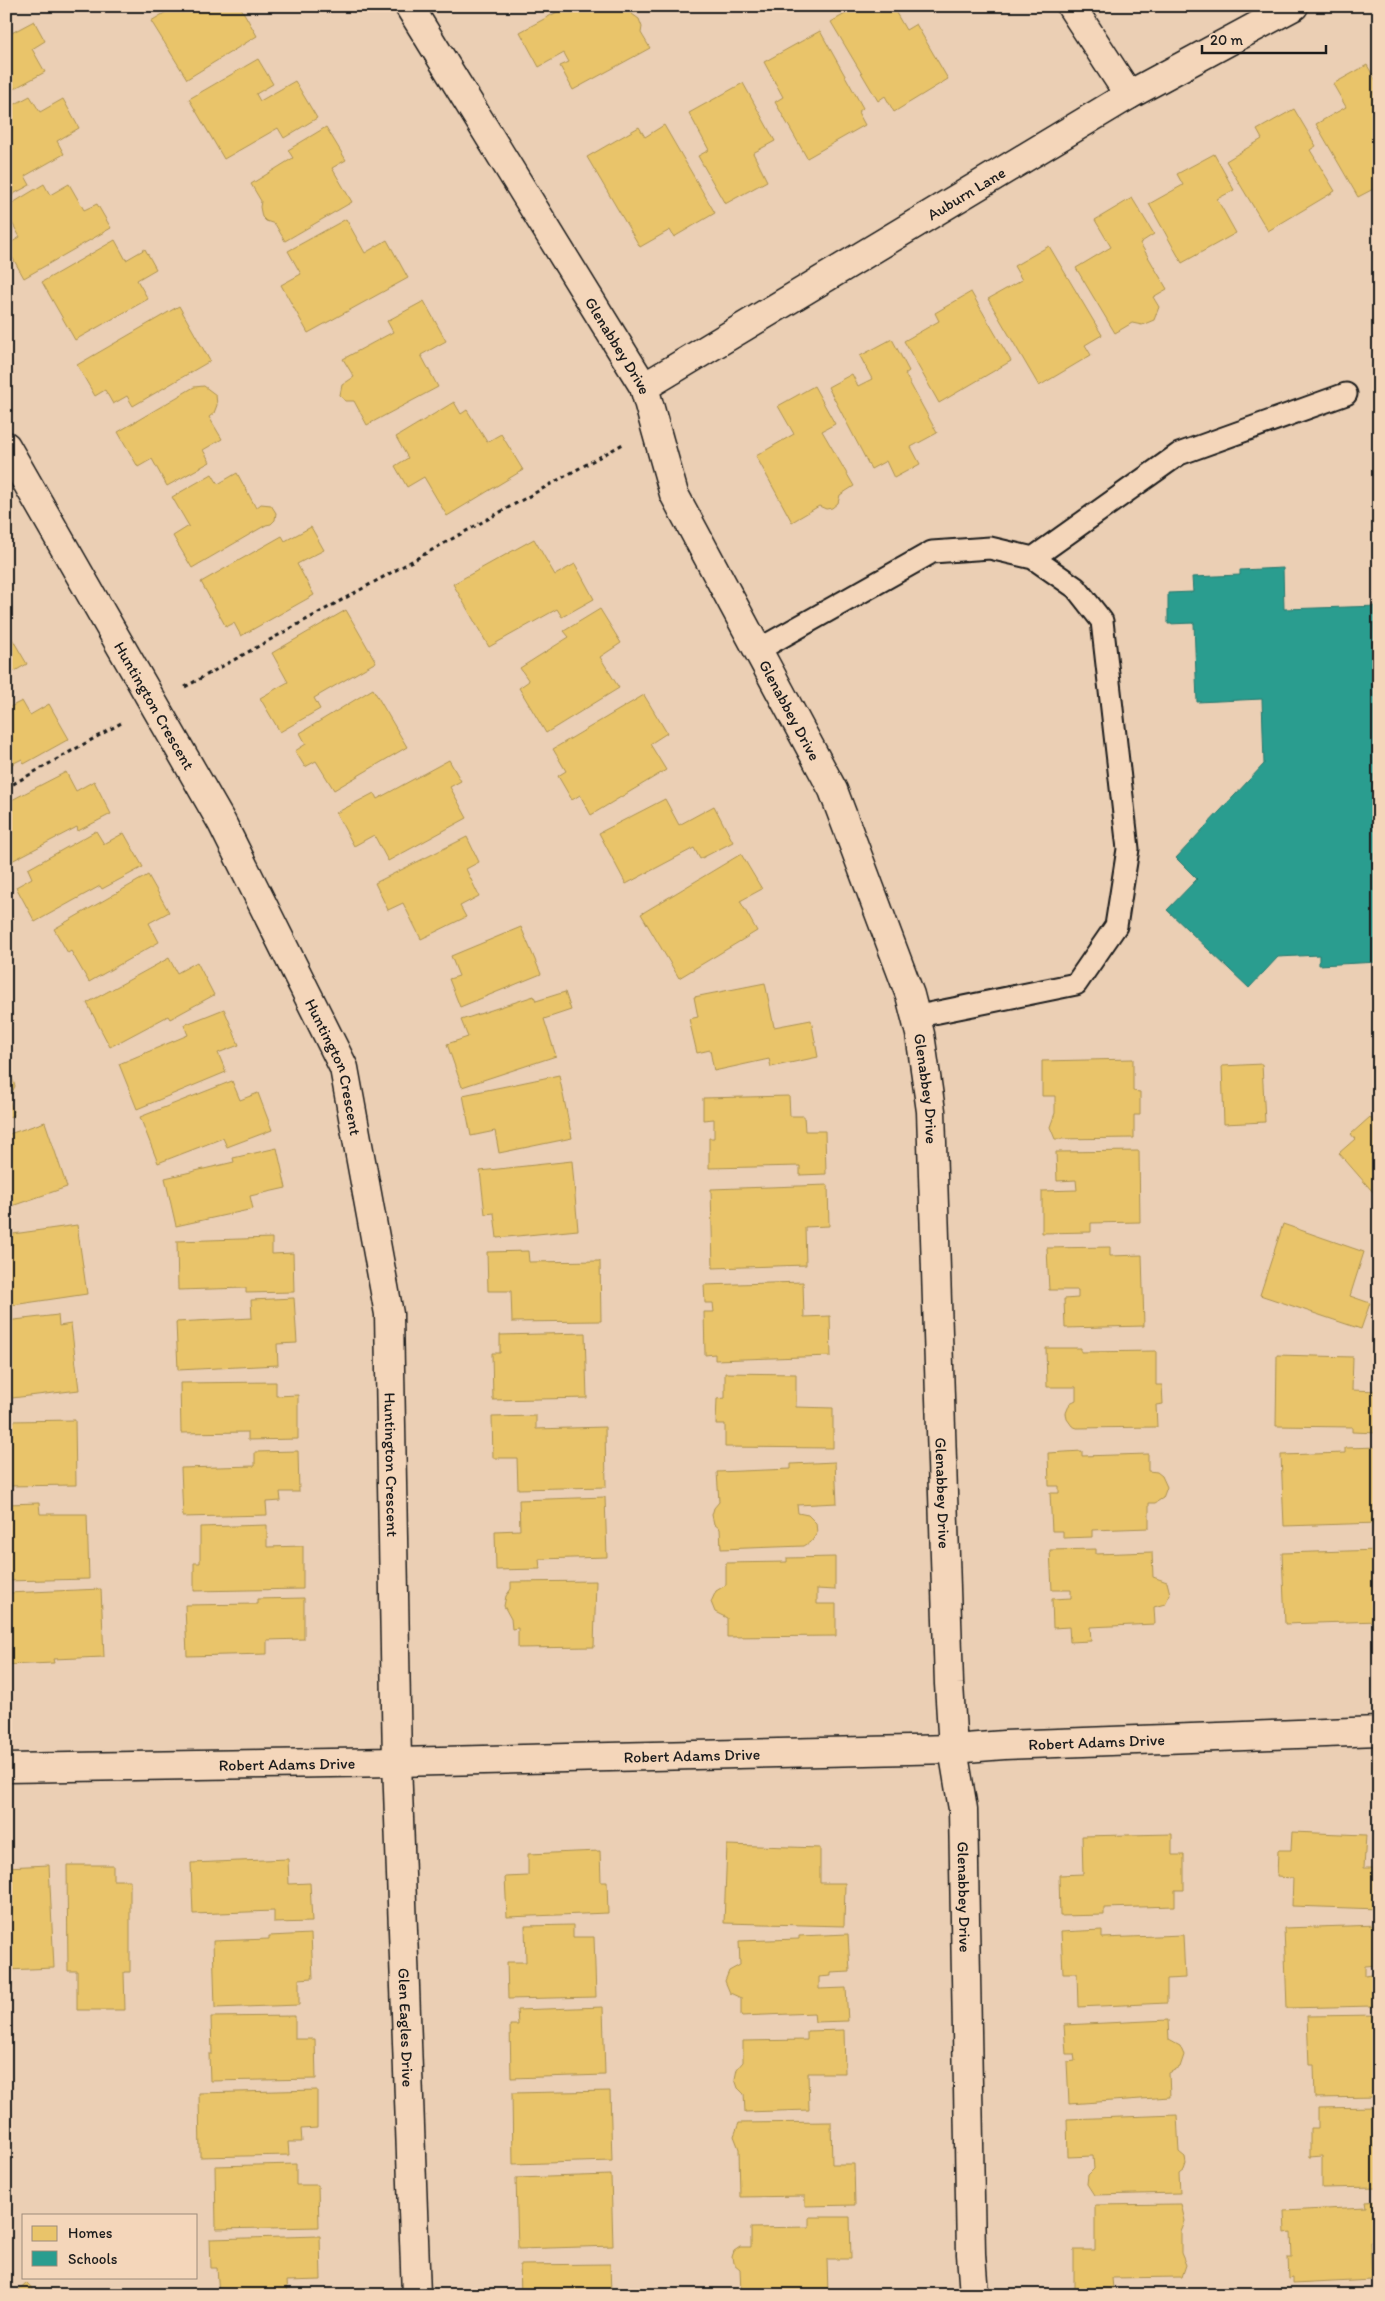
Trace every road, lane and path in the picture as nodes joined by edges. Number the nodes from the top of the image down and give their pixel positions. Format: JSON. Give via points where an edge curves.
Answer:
{"nodes":[{"id":1,"x":410,"y":6,"type":"edge"},
{"id":2,"x":1071,"y":6,"type":"edge"},
{"id":3,"x":1294,"y":6,"type":"edge"},
{"id":4,"x":1129,"y":95,"type":"junction"},
{"id":5,"x":644,"y":387,"type":"junction"},
{"id":6,"x":1346,"y":394,"type":"dead end"},
{"id":7,"x":654,"y":426,"type":"junction"},
{"id":8,"x":6,"y":446,"type":"edge"},
{"id":9,"x":1033,"y":558,"type":"junction"},
{"id":10,"x":758,"y":650,"type":"junction"},
{"id":11,"x":153,"y":704,"type":"junction"},
{"id":12,"x":6,"y":788,"type":"edge"},
{"id":13,"x":914,"y":1017,"type":"junction"},
{"id":14,"x":1379,"y":1731,"type":"edge"},
{"id":15,"x":954,"y":1749,"type":"junction"},
{"id":16,"x":397,"y":1762,"type":"junction"},
{"id":17,"x":6,"y":1768,"type":"edge"},
{"id":18,"x":416,"y":2295,"type":"edge"},
{"id":19,"x":974,"y":2295,"type":"edge"}],
"edges":[{"from":1,"to":5,"type":"street","name":"Glenabbey Drive"},
{"from":2,"to":4,"type":"street"},
{"from":3,"to":4,"type":"street","name":"Auburn Lane"},
{"from":4,"to":5,"type":"street","name":"Auburn Lane"},
{"from":5,"to":7,"type":"street","name":"Glenabbey Drive"},
{"from":6,"to":9,"type":"lane","via":[[1179,454]]},
{"from":7,"to":10,"type":"street","name":"Glenabbey Drive","via":[[674,494]]},
{"from":7,"to":11,"type":"path"},
{"from":8,"to":11,"type":"street","name":"Huntington Crescent"},
{"from":9,"to":10,"type":"lane","via":[[990,548],[932,552]]},
{"from":9,"to":13,"type":"lane","via":[[1076,588],[1102,621],[1128,849],[1116,926],[1076,984]]},
{"from":10,"to":13,"type":"street","name":"Glenabbey Drive","via":[[833,790],[910,995]]},
{"from":11,"to":12,"type":"path"},
{"from":11,"to":16,"type":"street","name":"Huntington Crescent","via":[[222,823],[344,1068],[389,1314]]},
{"from":13,"to":15,"type":"street","name":"Glenabbey Drive","via":[[920,1034],[931,1111],[945,1590]]},
{"from":14,"to":15,"type":"street","name":"Robert Adams Drive"},
{"from":15,"to":16,"type":"street","name":"Robert Adams Drive"},
{"from":15,"to":19,"type":"street","name":"Glenabbey Drive","via":[[962,1809]]},
{"from":16,"to":17,"type":"street","name":"Robert Adams Drive"},
{"from":16,"to":18,"type":"street","name":"Glen Eagles Drive"}]}
